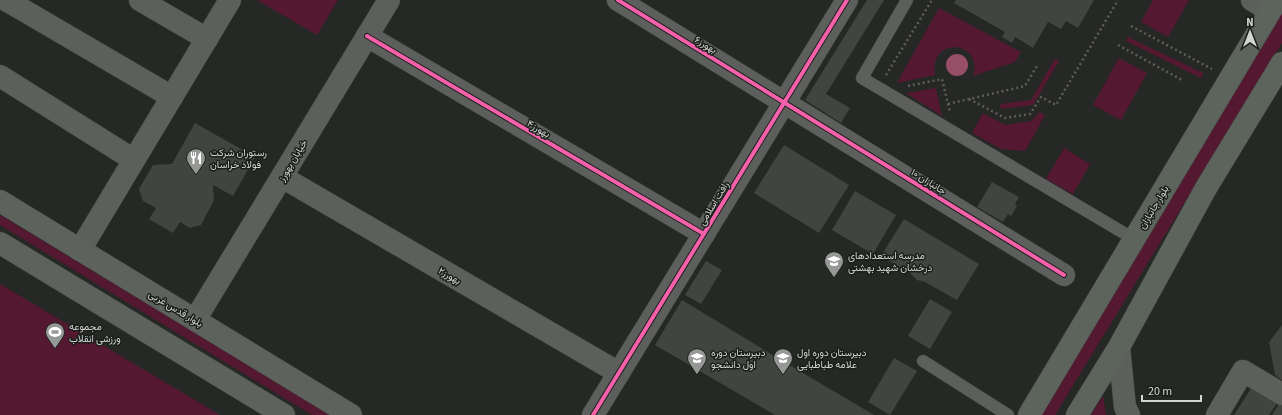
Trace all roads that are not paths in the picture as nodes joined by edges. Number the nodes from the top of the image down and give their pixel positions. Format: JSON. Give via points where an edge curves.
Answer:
{"nodes":[{"id":1,"x":6,"y":0,"type":"edge"},
{"id":2,"x":140,"y":0,"type":"edge"},
{"id":3,"x":230,"y":0,"type":"edge"},
{"id":4,"x":389,"y":0,"type":"edge"},
{"id":5,"x":618,"y":0,"type":"edge"},
{"id":6,"x":847,"y":0,"type":"edge"},
{"id":7,"x":907,"y":0,"type":"edge"},
{"id":8,"x":1252,"y":0,"type":"edge"},
{"id":9,"x":1274,"y":6,"type":"edge"},
{"id":10,"x":367,"y":36,"type":"junction"},
{"id":11,"x":207,"y":39,"type":"junction"},
{"id":12,"x":1282,"y":63,"type":"edge"},
{"id":13,"x":0,"y":76,"type":"edge"},
{"id":14,"x":172,"y":97,"type":"junction"},
{"id":15,"x":785,"y":101,"type":"junction"},
{"id":16,"x":134,"y":160,"type":"junction"},
{"id":17,"x":282,"y":177,"type":"junction"},
{"id":18,"x":0,"y":201,"type":"edge"},
{"id":19,"x":704,"y":234,"type":"junction"},
{"id":20,"x":1134,"y":239,"type":"junction"},
{"id":21,"x":0,"y":243,"type":"edge"},
{"id":22,"x":80,"y":250,"type":"junction"},
{"id":23,"x":1064,"y":275,"type":"dead end"},
{"id":24,"x":195,"y":320,"type":"junction"},
{"id":25,"x":1119,"y":347,"type":"junction"},
{"id":26,"x":923,"y":361,"type":"dead end"},
{"id":27,"x":619,"y":373,"type":"junction"},
{"id":28,"x":1282,"y":394,"type":"edge"},
{"id":29,"x":284,"y":415,"type":"edge"},
{"id":30,"x":351,"y":415,"type":"edge"},
{"id":31,"x":593,"y":415,"type":"edge"},
{"id":32,"x":1008,"y":415,"type":"edge"},
{"id":33,"x":1030,"y":415,"type":"edge"},
{"id":34,"x":1077,"y":415,"type":"edge"},
{"id":35,"x":1130,"y":415,"type":"edge"},
{"id":36,"x":1217,"y":415,"type":"edge"}],
"edges":[{"from":1,"to":14,"type":"street"},
{"from":2,"to":11,"type":"street"},
{"from":3,"to":11,"type":"street"},
{"from":4,"to":10,"type":"street","name":"خیابان بهورز"},
{"from":5,"to":15,"type":"street","name":"بهورز۶"},
{"from":6,"to":15,"type":"street","name":"رافت اسلامی"},
{"from":7,"to":20,"type":"lane","via":[[862,78]]},
{"from":8,"to":9,"type":"street"},
{"from":9,"to":20,"type":"main road","name":"بلوار جانبازان"},
{"from":10,"to":17,"type":"street","name":"خیابان بهورز"},
{"from":10,"to":19,"type":"street","name":"بهورز۴"},
{"from":11,"to":14,"type":"street"},
{"from":12,"to":25,"type":"main road","via":[[1206,188]]},
{"from":13,"to":16,"type":"street"},
{"from":14,"to":16,"type":"street"},
{"from":15,"to":19,"type":"street","name":"رافت اسلامی"},
{"from":15,"to":23,"type":"street","name":"جانبازان ۱۰"},
{"from":16,"to":22,"type":"street"},
{"from":17,"to":24,"type":"street","name":"خیابان بهورز"},
{"from":17,"to":27,"type":"street","name":"بهورز۲"},
{"from":18,"to":22,"type":"main road","name":"بلوار قدس غربی"},
{"from":19,"to":27,"type":"street","name":"رافت اسلامی"},
{"from":20,"to":33,"type":"main road","name":"بلوار جانبازان"},
{"from":21,"to":29,"type":"main road"},
{"from":22,"to":24,"type":"main road","name":"بلوار قدس غربی"},
{"from":24,"to":30,"type":"main road","name":"بلوار قدس غربی"},
{"from":25,"to":34,"type":"main road"},
{"from":25,"to":35,"type":"street","via":[[1125,407]]},
{"from":26,"to":32,"type":"lane"},
{"from":27,"to":31,"type":"street","name":"رافت اسلامی"},
{"from":28,"to":36,"type":"street","via":[[1243,371]]}]}
